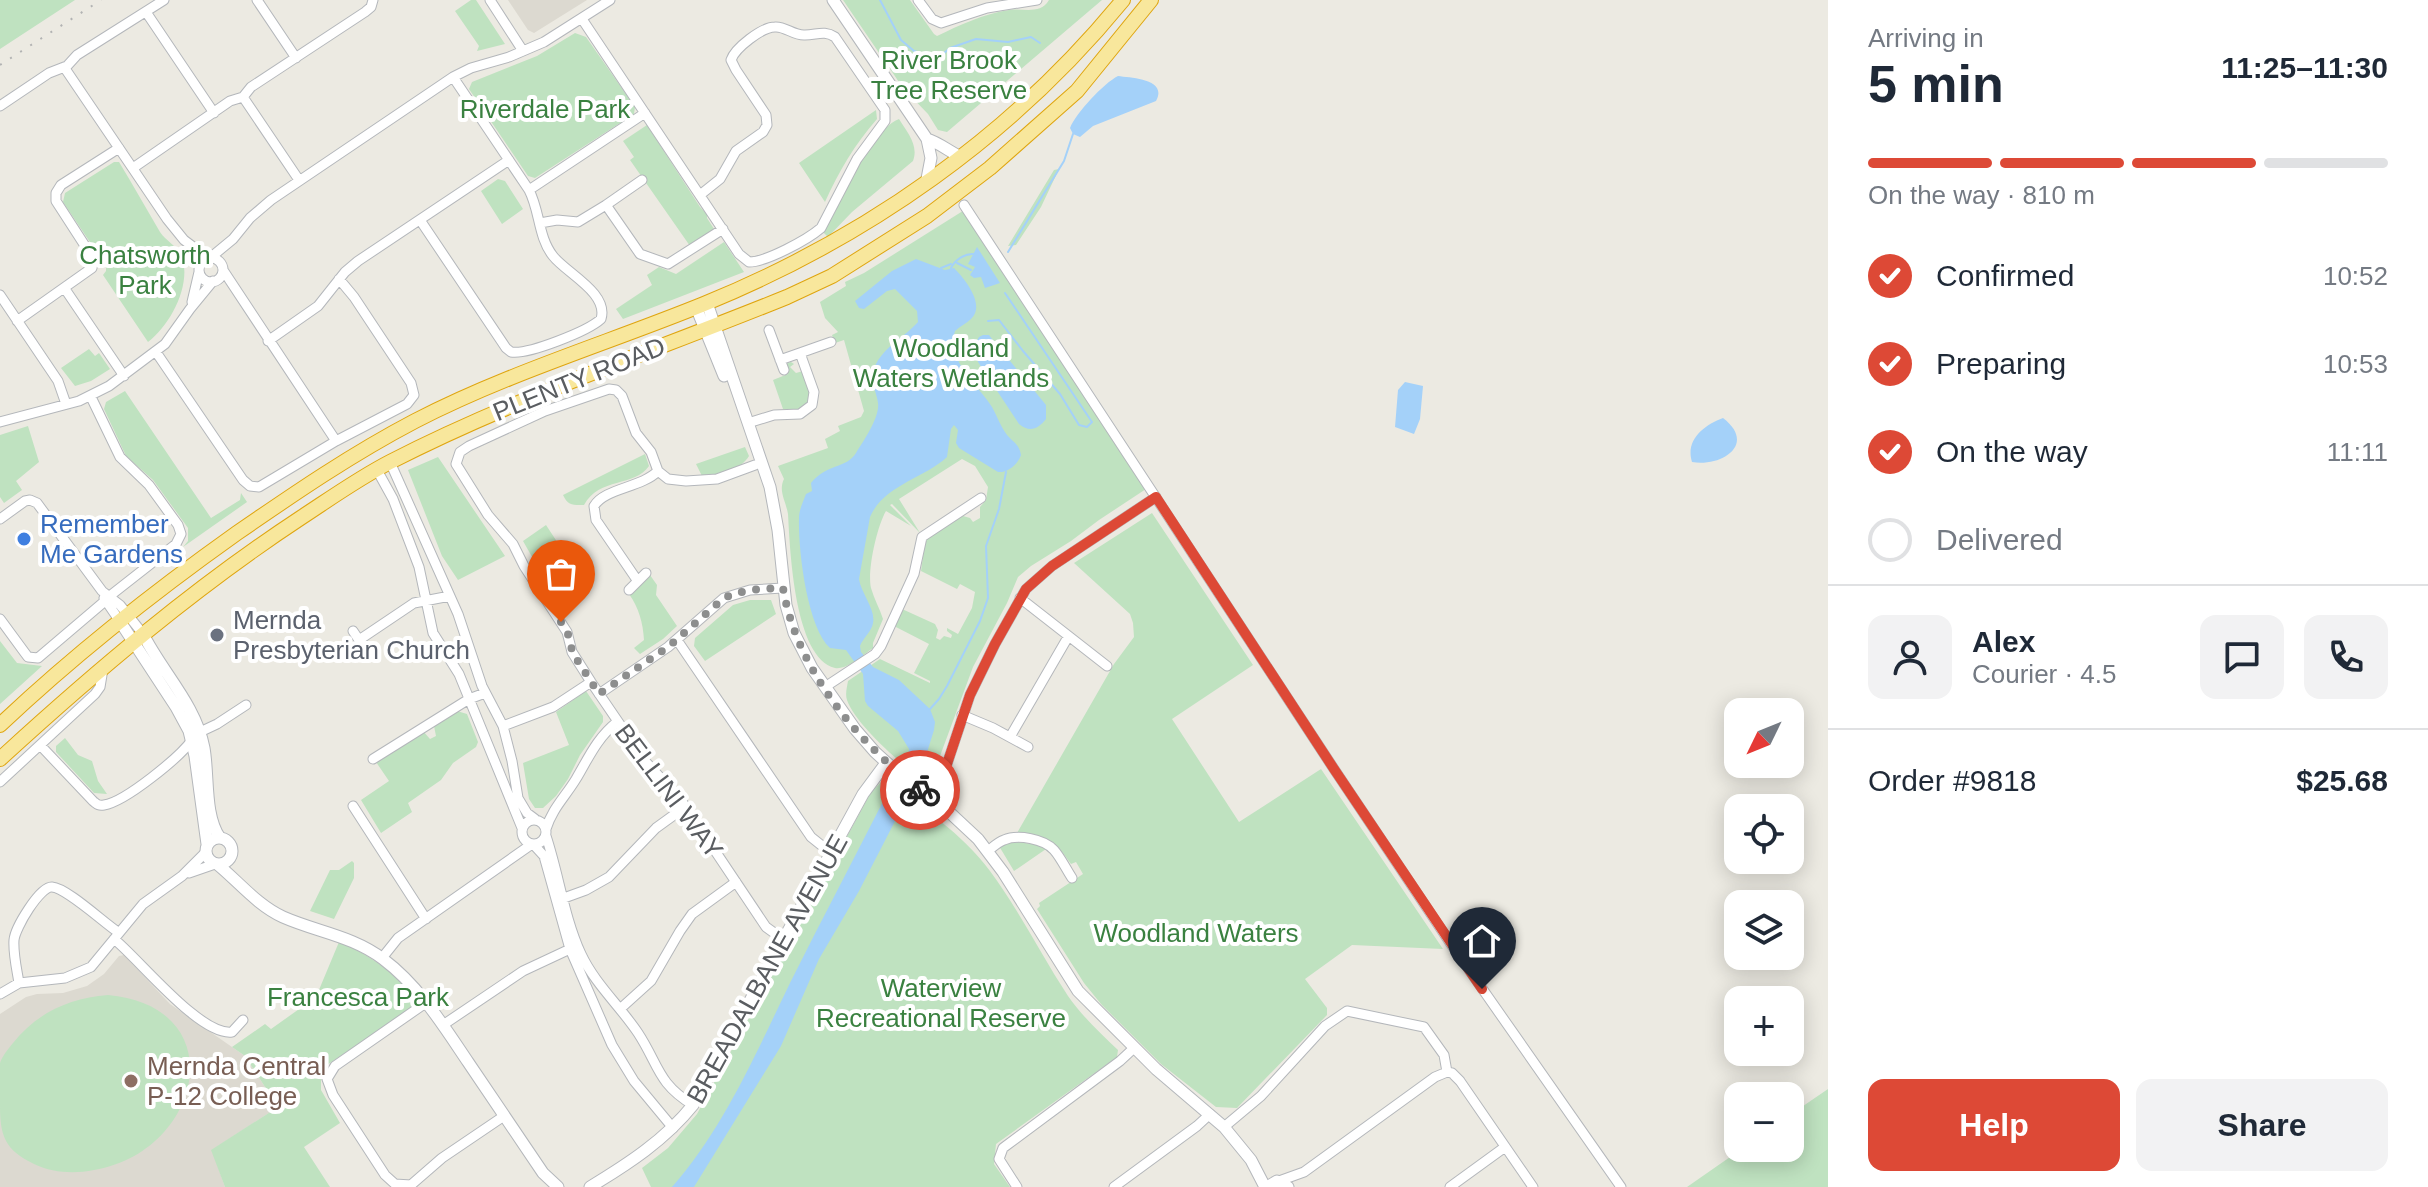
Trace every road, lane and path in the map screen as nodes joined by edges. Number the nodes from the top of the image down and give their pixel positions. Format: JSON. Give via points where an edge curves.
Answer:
{"nodes":[{"id":1,"x":164,"y":0,"type":"edge"},
{"id":2,"x":257,"y":0,"type":"edge"},
{"id":3,"x":373,"y":0,"type":"edge"},
{"id":4,"x":493,"y":0,"type":"edge"},
{"id":5,"x":610,"y":0,"type":"edge"},
{"id":6,"x":833,"y":0,"type":"edge"},
{"id":7,"x":918,"y":0,"type":"edge"},
{"id":8,"x":1037,"y":0,"type":"edge"},
{"id":9,"x":1123,"y":0,"type":"edge"},
{"id":10,"x":1151,"y":0,"type":"edge"},
{"id":11,"x":146,"y":12,"type":"junction"},
{"id":12,"x":582,"y":19,"type":"junction"},
{"id":13,"x":526,"y":50,"type":"junction"},
{"id":14,"x":296,"y":58,"type":"junction"},
{"id":15,"x":66,"y":70,"type":"junction"},
{"id":16,"x":453,"y":77,"type":"junction"},
{"id":17,"x":244,"y":99,"type":"junction"},
{"id":18,"x":0,"y":106,"type":"edge"},
{"id":19,"x":214,"y":113,"type":"junction"},
{"id":20,"x":645,"y":113,"type":"junction"},
{"id":21,"x":927,"y":139,"type":"junction"},
{"id":22,"x":119,"y":148,"type":"junction"},
{"id":23,"x":961,"y":157,"type":"junction"},
{"id":24,"x":509,"y":160,"type":"junction"},
{"id":25,"x":133,"y":168,"type":"junction"},
{"id":26,"x":299,"y":180,"type":"junction"},
{"id":27,"x":642,"y":180,"type":"dead end"},
{"id":28,"x":926,"y":185,"type":"junction"},
{"id":29,"x":529,"y":190,"type":"junction"},
{"id":30,"x":700,"y":195,"type":"junction"},
{"id":31,"x":606,"y":205,"type":"junction"},
{"id":32,"x":964,"y":205,"type":"dead end"},
{"id":33,"x":420,"y":220,"type":"junction"},
{"id":34,"x":540,"y":223,"type":"junction"},
{"id":35,"x":723,"y":229,"type":"junction"},
{"id":36,"x":233,"y":239,"type":"junction"},
{"id":37,"x":184,"y":240,"type":"junction"},
{"id":38,"x":209,"y":258,"type":"junction"},
{"id":39,"x":223,"y":268,"type":"junction"},
{"id":40,"x":199,"y":270,"type":"junction"},
{"id":41,"x":339,"y":279,"type":"junction"},
{"id":42,"x":214,"y":281,"type":"junction"},
{"id":43,"x":65,"y":289,"type":"junction"},
{"id":44,"x":333,"y":289,"type":"junction"},
{"id":45,"x":0,"y":295,"type":"edge"},
{"id":46,"x":239,"y":297,"type":"junction"},
{"id":47,"x":701,"y":305,"type":"junction"},
{"id":48,"x":361,"y":308,"type":"junction"},
{"id":49,"x":190,"y":309,"type":"junction"},
{"id":50,"x":17,"y":321,"type":"junction"},
{"id":51,"x":710,"y":328,"type":"junction"},
{"id":52,"x":769,"y":330,"type":"dead end"},
{"id":53,"x":268,"y":341,"type":"junction"},
{"id":54,"x":831,"y":342,"type":"dead end"},
{"id":55,"x":156,"y":352,"type":"junction"},
{"id":56,"x":800,"y":353,"type":"junction"},
{"id":57,"x":124,"y":376,"type":"junction"},
{"id":58,"x":91,"y":397,"type":"junction"},
{"id":59,"x":66,"y":404,"type":"junction"},
{"id":60,"x":0,"y":422,"type":"edge"},
{"id":61,"x":745,"y":425,"type":"junction"},
{"id":62,"x":336,"y":441,"type":"junction"},
{"id":63,"x":390,"y":462,"type":"junction"},
{"id":64,"x":759,"y":464,"type":"junction"},
{"id":65,"x":377,"y":470,"type":"junction"},
{"id":66,"x":658,"y":471,"type":"junction"},
{"id":67,"x":1156,"y":497,"type":"junction"},
{"id":68,"x":981,"y":498,"type":"dead end"},
{"id":69,"x":0,"y":519,"type":"edge"},
{"id":70,"x":646,"y":573,"type":"dead end"},
{"id":71,"x":637,"y":580,"type":"junction"},
{"id":72,"x":783,"y":588,"type":"junction"},
{"id":73,"x":629,"y":590,"type":"dead end"},
{"id":74,"x":106,"y":596,"type":"junction"},
{"id":75,"x":450,"y":596,"type":"junction"},
{"id":76,"x":1020,"y":598,"type":"junction"},
{"id":77,"x":426,"y":601,"type":"junction"},
{"id":78,"x":123,"y":617,"type":"junction"},
{"id":79,"x":0,"y":619,"type":"edge"},
{"id":80,"x":353,"y":631,"type":"dead end"},
{"id":81,"x":1068,"y":637,"type":"junction"},
{"id":82,"x":137,"y":638,"type":"junction"},
{"id":83,"x":677,"y":640,"type":"junction"},
{"id":84,"x":1107,"y":666,"type":"dead end"},
{"id":85,"x":103,"y":667,"type":"junction"},
{"id":86,"x":591,"y":682,"type":"junction"},
{"id":87,"x":825,"y":687,"type":"junction"},
{"id":88,"x":485,"y":693,"type":"junction"},
{"id":89,"x":599,"y":694,"type":"junction"},
{"id":90,"x":469,"y":699,"type":"junction"},
{"id":91,"x":246,"y":705,"type":"dead end"},
{"id":92,"x":962,"y":715,"type":"junction"},
{"id":93,"x":617,"y":722,"type":"junction"},
{"id":94,"x":0,"y":725,"type":"edge"},
{"id":95,"x":503,"y":726,"type":"junction"},
{"id":96,"x":196,"y":736,"type":"junction"},
{"id":97,"x":1010,"y":737,"type":"junction"},
{"id":98,"x":40,"y":745,"type":"junction"},
{"id":99,"x":1028,"y":747,"type":"dead end"},
{"id":100,"x":179,"y":756,"type":"junction"},
{"id":101,"x":195,"y":756,"type":"junction"},
{"id":102,"x":0,"y":759,"type":"edge"},
{"id":103,"x":373,"y":759,"type":"dead end"},
{"id":104,"x":886,"y":763,"type":"junction"},
{"id":105,"x":0,"y":782,"type":"edge"},
{"id":106,"x":932,"y":799,"type":"junction"},
{"id":107,"x":353,"y":806,"type":"dead end"},
{"id":108,"x":555,"y":806,"type":"junction"},
{"id":109,"x":685,"y":807,"type":"junction"},
{"id":110,"x":535,"y":819,"type":"junction"},
{"id":111,"x":522,"y":831,"type":"junction"},
{"id":112,"x":546,"y":833,"type":"junction"},
{"id":113,"x":220,"y":838,"type":"junction"},
{"id":114,"x":532,"y":844,"type":"junction"},
{"id":115,"x":207,"y":848,"type":"junction"},
{"id":116,"x":988,"y":851,"type":"junction"},
{"id":117,"x":831,"y":853,"type":"junction"},
{"id":118,"x":231,"y":858,"type":"junction"},
{"id":119,"x":509,"y":858,"type":"junction"},
{"id":120,"x":216,"y":864,"type":"junction"},
{"id":121,"x":182,"y":876,"type":"junction"},
{"id":122,"x":1072,"y":878,"type":"dead end"},
{"id":123,"x":736,"y":882,"type":"junction"},
{"id":124,"x":239,"y":884,"type":"junction"},
{"id":125,"x":564,"y":898,"type":"junction"},
{"id":126,"x":426,"y":919,"type":"junction"},
{"id":127,"x":116,"y":936,"type":"junction"},
{"id":128,"x":786,"y":937,"type":"junction"},
{"id":129,"x":570,"y":949,"type":"junction"},
{"id":130,"x":382,"y":958,"type":"junction"},
{"id":131,"x":19,"y":983,"type":"junction"},
{"id":132,"x":0,"y":994,"type":"edge"},
{"id":133,"x":427,"y":1002,"type":"junction"},
{"id":134,"x":620,"y":1009,"type":"junction"},
{"id":135,"x":243,"y":1020,"type":"dead end"},
{"id":136,"x":443,"y":1025,"type":"junction"},
{"id":137,"x":1134,"y":1048,"type":"junction"},
{"id":138,"x":1447,"y":1072,"type":"junction"},
{"id":139,"x":693,"y":1105,"type":"junction"},
{"id":140,"x":1210,"y":1114,"type":"junction"},
{"id":141,"x":504,"y":1116,"type":"junction"},
{"id":142,"x":1224,"y":1127,"type":"junction"},
{"id":143,"x":673,"y":1128,"type":"junction"},
{"id":144,"x":1505,"y":1147,"type":"junction"},
{"id":145,"x":543,"y":1173,"type":"junction"},
{"id":146,"x":1278,"y":1185,"type":"edge"},
{"id":147,"x":548,"y":1187,"type":"edge"},
{"id":148,"x":558,"y":1187,"type":"edge"},
{"id":149,"x":590,"y":1187,"type":"edge"},
{"id":150,"x":1017,"y":1187,"type":"edge"},
{"id":151,"x":1114,"y":1187,"type":"edge"},
{"id":152,"x":1450,"y":1187,"type":"edge"},
{"id":153,"x":1533,"y":1187,"type":"edge"},
{"id":154,"x":1621,"y":1187,"type":"edge"}],
"edges":[{"from":1,"to":11,"type":"street"},
{"from":2,"to":14,"type":"street"},
{"from":3,"to":14,"type":"street","via":[[367,11]]},
{"from":4,"to":13,"type":"street"},
{"from":5,"to":12,"type":"street"},
{"from":6,"to":21,"type":"street"},
{"from":7,"to":8,"type":"street","via":[[941,23],[977,10]]},
{"from":9,"to":23,"type":"highway","name":"PLENTY ROAD","via":[[1068,63]]},
{"from":10,"to":51,"type":"highway","name":"PLENTY ROAD","via":[[1077,91],[942,205],[832,276]]},
{"from":11,"to":15,"type":"street","via":[[77,55]]},
{"from":11,"to":19,"type":"street"},
{"from":12,"to":13,"type":"street"},
{"from":12,"to":20,"type":"street"},
{"from":13,"to":16,"type":"street"},
{"from":14,"to":17,"type":"street","via":[[251,87]]},
{"from":15,"to":18,"type":"street"},
{"from":15,"to":22,"type":"street"},
{"from":16,"to":24,"type":"street"},
{"from":16,"to":26,"type":"street"},
{"from":17,"to":19,"type":"street"},
{"from":17,"to":26,"type":"street"},
{"from":19,"to":25,"type":"street"},
{"from":20,"to":29,"type":"street"},
{"from":20,"to":30,"type":"street"},
{"from":21,"to":23,"type":"street"},
{"from":21,"to":28,"type":"street","via":[[931,158]]},
{"from":22,"to":25,"type":"street"},
{"from":22,"to":43,"type":"street","via":[[56,193],[93,263]]},
{"from":23,"to":28,"type":"highway","name":"PLENTY ROAD"},
{"from":24,"to":29,"type":"street"},
{"from":24,"to":33,"type":"street"},
{"from":25,"to":37,"type":"street"},
{"from":26,"to":36,"type":"street","via":[[260,208]]},
{"from":27,"to":31,"type":"street"},
{"from":28,"to":47,"type":"highway","name":"PLENTY ROAD","via":[[808,257]]},
{"from":29,"to":34,"type":"street"},
{"from":30,"to":35,"type":"street"},
{"from":30,"to":35,"type":"street","via":[[720,179],[736,151],[767,125],[733,64],[734,52],[772,27],[835,37],[883,105],[885,121],[813,235],[751,262]]},
{"from":31,"to":34,"type":"street","via":[[578,222]]},
{"from":31,"to":35,"type":"street","via":[[640,254],[664,264]]},
{"from":32,"to":67,"type":"street"},
{"from":33,"to":34,"type":"street","via":[[506,348],[519,353],[589,327],[602,316],[584,283],[552,254]]},
{"from":33,"to":41,"type":"street"},
{"from":36,"to":38,"type":"street"},
{"from":36,"to":39,"type":"street"},
{"from":37,"to":38,"type":"street"},
{"from":37,"to":40,"type":"street"},
{"from":38,"to":39,"type":"street"},
{"from":38,"to":40,"type":"street"},
{"from":39,"to":42,"type":"street"},
{"from":39,"to":46,"type":"street"},
{"from":40,"to":42,"type":"street","via":[[204,279]]},
{"from":40,"to":49,"type":"street"},
{"from":41,"to":44,"type":"street"},
{"from":41,"to":48,"type":"street"},
{"from":42,"to":46,"type":"street"},
{"from":42,"to":49,"type":"street"},
{"from":43,"to":50,"type":"street"},
{"from":43,"to":57,"type":"street"},
{"from":44,"to":48,"type":"street"},
{"from":44,"to":53,"type":"street"},
{"from":45,"to":50,"type":"street"},
{"from":46,"to":53,"type":"street"},
{"from":47,"to":51,"type":"street"},
{"from":47,"to":78,"type":"highway","name":"PLENTY ROAD","via":[[551,360],[415,421],[319,476]]},
{"from":48,"to":62,"type":"street","via":[[414,395],[407,404]]},
{"from":49,"to":55,"type":"street"},
{"from":50,"to":59,"type":"street","via":[[58,381]]},
{"from":51,"to":61,"type":"street"},
{"from":51,"to":63,"type":"highway","name":"PLENTY ROAD","via":[[472,422]]},
{"from":52,"to":56,"type":"street","via":[[782,365]]},
{"from":53,"to":62,"type":"street"},
{"from":54,"to":56,"type":"street"},
{"from":55,"to":57,"type":"street"},
{"from":55,"to":62,"type":"street","via":[[250,486],[259,487]]},
{"from":56,"to":61,"type":"street","via":[[814,392],[809,409]]},
{"from":57,"to":58,"type":"street"},
{"from":58,"to":59,"type":"street"},
{"from":58,"to":74,"type":"street","via":[[120,457],[149,485],[181,534],[176,544]]},
{"from":59,"to":60,"type":"street"},
{"from":61,"to":64,"type":"street"},
{"from":63,"to":65,"type":"highway","name":"PLENTY ROAD"},
{"from":63,"to":75,"type":"street"},
{"from":64,"to":66,"type":"street","via":[[708,481],[674,481]]},
{"from":64,"to":72,"type":"street","via":[[776,515]]},
{"from":65,"to":77,"type":"street","via":[[419,567]]},
{"from":65,"to":82,"type":"highway","name":"PLENTY ROAD","via":[[277,534]]},
{"from":66,"to":71,"type":"street","via":[[595,502],[593,511]]},
{"from":66,"to":86,"type":"street","name":"BELLINI WAY","via":[[622,396],[613,389],[545,411],[457,456],[457,468],[513,544]]},
{"from":67,"to":76,"type":"street","via":[[1052,566]]},
{"from":67,"to":154,"type":"street","via":[[1451,944]]},
{"from":68,"to":87,"type":"street","via":[[922,537],[914,574],[881,646]]},
{"from":69,"to":74,"type":"street","via":[[25,501],[37,503]]},
{"from":70,"to":71,"type":"street"},
{"from":71,"to":73,"type":"street"},
{"from":72,"to":83,"type":"street","via":[[724,598]]},
{"from":72,"to":87,"type":"street","via":[[794,633]]},
{"from":74,"to":78,"type":"street"},
{"from":74,"to":79,"type":"street","via":[[38,658],[28,657]]},
{"from":75,"to":77,"type":"street"},
{"from":75,"to":88,"type":"street"},
{"from":76,"to":81,"type":"street"},
{"from":76,"to":92,"type":"street"},
{"from":77,"to":80,"type":"street","via":[[406,608],[362,644]]},
{"from":77,"to":90,"type":"street","via":[[433,633]]},
{"from":78,"to":82,"type":"street"},
{"from":78,"to":94,"type":"highway","name":"PLENTY ROAD"},
{"from":81,"to":84,"type":"street"},
{"from":81,"to":97,"type":"street"},
{"from":82,"to":85,"type":"highway","name":"PLENTY ROAD"},
{"from":82,"to":96,"type":"street"},
{"from":83,"to":89,"type":"street"},
{"from":83,"to":117,"type":"street","via":[[811,837]]},
{"from":85,"to":98,"type":"street","via":[[95,694]]},
{"from":85,"to":102,"type":"highway","name":"PLENTY ROAD"},
{"from":86,"to":89,"type":"street","name":"BELLINI WAY"},
{"from":86,"to":95,"type":"street","via":[[553,707]]},
{"from":87,"to":104,"type":"street"},
{"from":88,"to":90,"type":"street"},
{"from":88,"to":95,"type":"street"},
{"from":89,"to":93,"type":"street","name":"BELLINI WAY"},
{"from":90,"to":103,"type":"street"},
{"from":90,"to":111,"type":"street"},
{"from":91,"to":96,"type":"street"},
{"from":92,"to":97,"type":"street"},
{"from":92,"to":106,"type":"street"},
{"from":93,"to":108,"type":"street","via":[[600,737]]},
{"from":93,"to":109,"type":"street","name":"BELLINI WAY"},
{"from":95,"to":110,"type":"street","via":[[518,798]]},
{"from":96,"to":100,"type":"street"},
{"from":96,"to":101,"type":"street"},
{"from":96,"to":113,"type":"street","via":[[207,765],[212,823]]},
{"from":97,"to":99,"type":"street"},
{"from":98,"to":100,"type":"street","via":[[102,805],[146,782]]},
{"from":98,"to":105,"type":"street"},
{"from":100,"to":101,"type":"street"},
{"from":101,"to":115,"type":"street"},
{"from":104,"to":106,"type":"street"},
{"from":104,"to":117,"type":"street","name":"BREADALBANE AVENUE"},
{"from":106,"to":116,"type":"street"},
{"from":107,"to":126,"type":"street"},
{"from":108,"to":110,"type":"street"},
{"from":108,"to":112,"type":"street"},
{"from":109,"to":123,"type":"street","name":"BELLINI WAY"},
{"from":109,"to":125,"type":"street","via":[[656,828],[609,877]]},
{"from":110,"to":111,"type":"street"},
{"from":110,"to":112,"type":"street"},
{"from":111,"to":114,"type":"street"},
{"from":111,"to":119,"type":"street"},
{"from":112,"to":114,"type":"street"},
{"from":112,"to":125,"type":"street"},
{"from":113,"to":115,"type":"street"},
{"from":113,"to":118,"type":"street","via":[[231,845]]},
{"from":114,"to":119,"type":"street"},
{"from":114,"to":129,"type":"street","via":[[548,866]]},
{"from":115,"to":120,"type":"street","via":[[208,859]]},
{"from":115,"to":121,"type":"street"},
{"from":116,"to":122,"type":"street","via":[[1003,840],[1035,840],[1055,851]]},
{"from":116,"to":137,"type":"street","via":[[1073,985]]},
{"from":117,"to":128,"type":"street","name":"BREADALBANE AVENUE"},
{"from":118,"to":120,"type":"street"},
{"from":118,"to":124,"type":"street"},
{"from":119,"to":126,"type":"street"},
{"from":120,"to":121,"type":"street"},
{"from":120,"to":124,"type":"street"},
{"from":121,"to":127,"type":"street","via":[[143,904]]},
{"from":123,"to":128,"type":"street","name":"BELLINI WAY","via":[[762,921]]},
{"from":123,"to":134,"type":"street","via":[[692,914],[651,981]]},
{"from":124,"to":130,"type":"street","via":[[283,917],[344,937]]},
{"from":125,"to":134,"type":"street","via":[[581,953]]},
{"from":126,"to":130,"type":"street","via":[[398,938]]},
{"from":127,"to":131,"type":"street","via":[[91,967],[75,975]]},
{"from":127,"to":131,"type":"street","via":[[70,895],[44,888],[15,935]]},
{"from":127,"to":135,"type":"street","via":[[172,998],[219,1031],[232,1032]]},
{"from":128,"to":139,"type":"street","name":"BREADALBANE AVENUE"},
{"from":129,"to":136,"type":"street","via":[[511,978]]},
{"from":129,"to":143,"type":"street","via":[[612,1045]]},
{"from":130,"to":133,"type":"street"},
{"from":131,"to":132,"type":"street"},
{"from":133,"to":136,"type":"street"},
{"from":133,"to":141,"type":"street","via":[[335,1066],[327,1079],[385,1175],[395,1184],[411,1185]]},
{"from":134,"to":139,"type":"street","via":[[665,1083]]},
{"from":136,"to":141,"type":"street"},
{"from":137,"to":140,"type":"street"},
{"from":137,"to":150,"type":"street","via":[[1003,1148],[999,1159]]},
{"from":138,"to":142,"type":"street","via":[[1444,1055],[1422,1025],[1347,1011],[1325,1026],[1261,1096]]},
{"from":138,"to":144,"type":"street","via":[[1460,1081]]},
{"from":138,"to":146,"type":"street"},
{"from":139,"to":143,"type":"street","name":"BREADALBANE AVENUE"},
{"from":140,"to":142,"type":"street"},
{"from":140,"to":151,"type":"street"},
{"from":141,"to":145,"type":"street"},
{"from":142,"to":146,"type":"street","via":[[1257,1169]]},
{"from":143,"to":149,"type":"street","name":"BREADALBANE AVENUE"},
{"from":144,"to":152,"type":"street"},
{"from":144,"to":153,"type":"street"},
{"from":145,"to":147,"type":"street"},
{"from":145,"to":148,"type":"street"}]}
